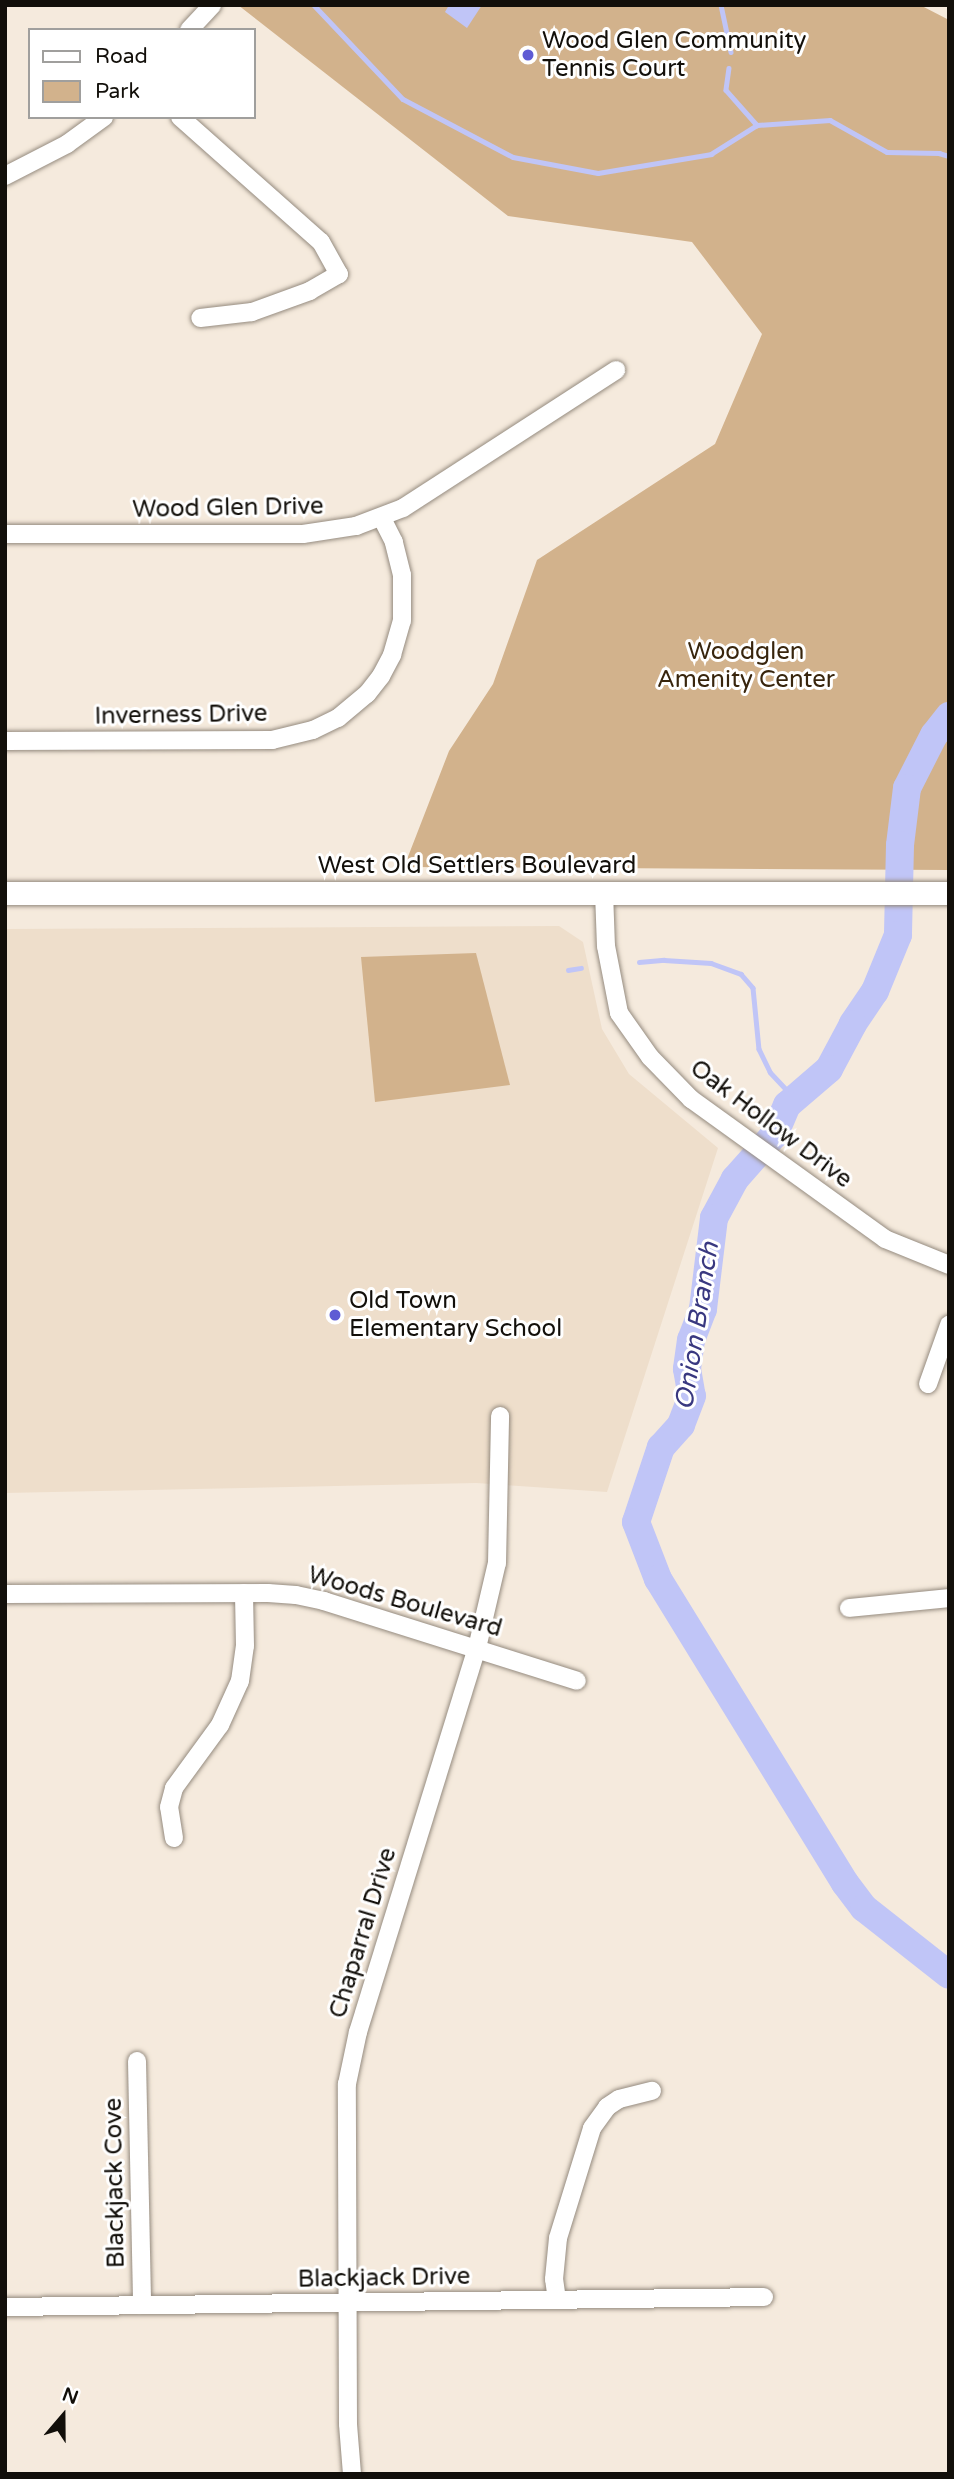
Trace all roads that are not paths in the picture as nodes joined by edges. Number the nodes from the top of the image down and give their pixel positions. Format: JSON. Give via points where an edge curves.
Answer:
{"nodes":[{"id":1,"x":212,"y":5,"type":"edge"},
{"id":2,"x":191,"y":28,"type":"edge"},
{"id":3,"x":101,"y":119,"type":"edge"},
{"id":4,"x":182,"y":119,"type":"edge"},
{"id":5,"x":5,"y":176,"type":"edge"},
{"id":6,"x":201,"y":318,"type":"dead end"},
{"id":7,"x":616,"y":370,"type":"dead end"},
{"id":8,"x":382,"y":518,"type":"junction"},
{"id":9,"x":5,"y":534,"type":"edge"},
{"id":10,"x":5,"y":741,"type":"edge"},
{"id":11,"x":604,"y":892,"type":"junction"},
{"id":12,"x":5,"y":893,"type":"edge"},
{"id":13,"x":949,"y":893,"type":"edge"},
{"id":14,"x":949,"y":1265,"type":"edge"},
{"id":15,"x":949,"y":1325,"type":"edge"},
{"id":16,"x":928,"y":1384,"type":"dead end"},
{"id":17,"x":500,"y":1416,"type":"dead end"},
{"id":18,"x":244,"y":1593,"type":"junction"},
{"id":19,"x":5,"y":1594,"type":"edge"},
{"id":20,"x":949,"y":1598,"type":"edge"},
{"id":21,"x":849,"y":1608,"type":"dead end"},
{"id":22,"x":477,"y":1648,"type":"junction"},
{"id":23,"x":577,"y":1681,"type":"dead end"},
{"id":24,"x":174,"y":1838,"type":"dead end"},
{"id":25,"x":137,"y":2062,"type":"dead end"},
{"id":26,"x":652,"y":2091,"type":"dead end"},
{"id":27,"x":764,"y":2297,"type":"dead end"},
{"id":28,"x":557,"y":2300,"type":"junction"},
{"id":29,"x":348,"y":2303,"type":"junction"},
{"id":30,"x":142,"y":2305,"type":"junction"},
{"id":31,"x":5,"y":2306,"type":"edge"},
{"id":32,"x":352,"y":2474,"type":"edge"}],
"edges":[{"from":1,"to":2,"type":"street"},
{"from":3,"to":5,"type":"street","via":[[67,144]]},
{"from":4,"to":6,"type":"street","via":[[321,242],[339,274],[252,312]]},
{"from":7,"to":8,"type":"street","name":"Wood Glen Drive"},
{"from":8,"to":9,"type":"street","name":"Wood Glen Drive","via":[[303,534]]},
{"from":8,"to":10,"type":"street","name":"Inverness Drive","via":[[402,575],[399,633],[381,676],[338,718],[272,740]]},
{"from":11,"to":12,"type":"main road","name":"West Old Settlers Boulevard"},
{"from":11,"to":13,"type":"main road","name":"West Old Settlers Boulevard"},
{"from":11,"to":14,"type":"street","name":"Oak Hollow Drive","via":[[606,946],[619,1013],[650,1058],[691,1100],[885,1238]]},
{"from":15,"to":16,"type":"street"},
{"from":17,"to":22,"type":"street","name":"Chaparral Drive","via":[[497,1563]]},
{"from":18,"to":19,"type":"street","name":"Woods Boulevard"},
{"from":18,"to":22,"type":"street","name":"Woods Boulevard","via":[[324,1601]]},
{"from":18,"to":24,"type":"street","via":[[240,1681],[220,1725],[174,1788],[169,1807]]},
{"from":20,"to":21,"type":"street"},
{"from":22,"to":23,"type":"street","name":"Woods Boulevard"},
{"from":22,"to":29,"type":"street","name":"Chaparral Drive","via":[[351,2060],[346,2119]]},
{"from":25,"to":30,"type":"street","name":"Blackjack Cove"},
{"from":26,"to":28,"type":"street","via":[[619,2099],[607,2107],[592,2129],[558,2238]]},
{"from":27,"to":28,"type":"street","name":"Blackjack Drive"},
{"from":28,"to":29,"type":"street","name":"Blackjack Drive"},
{"from":29,"to":30,"type":"street","name":"Blackjack Drive"},
{"from":29,"to":32,"type":"street","name":"Chaparral Drive"},
{"from":30,"to":31,"type":"street","name":"Blackjack Drive"}]}
